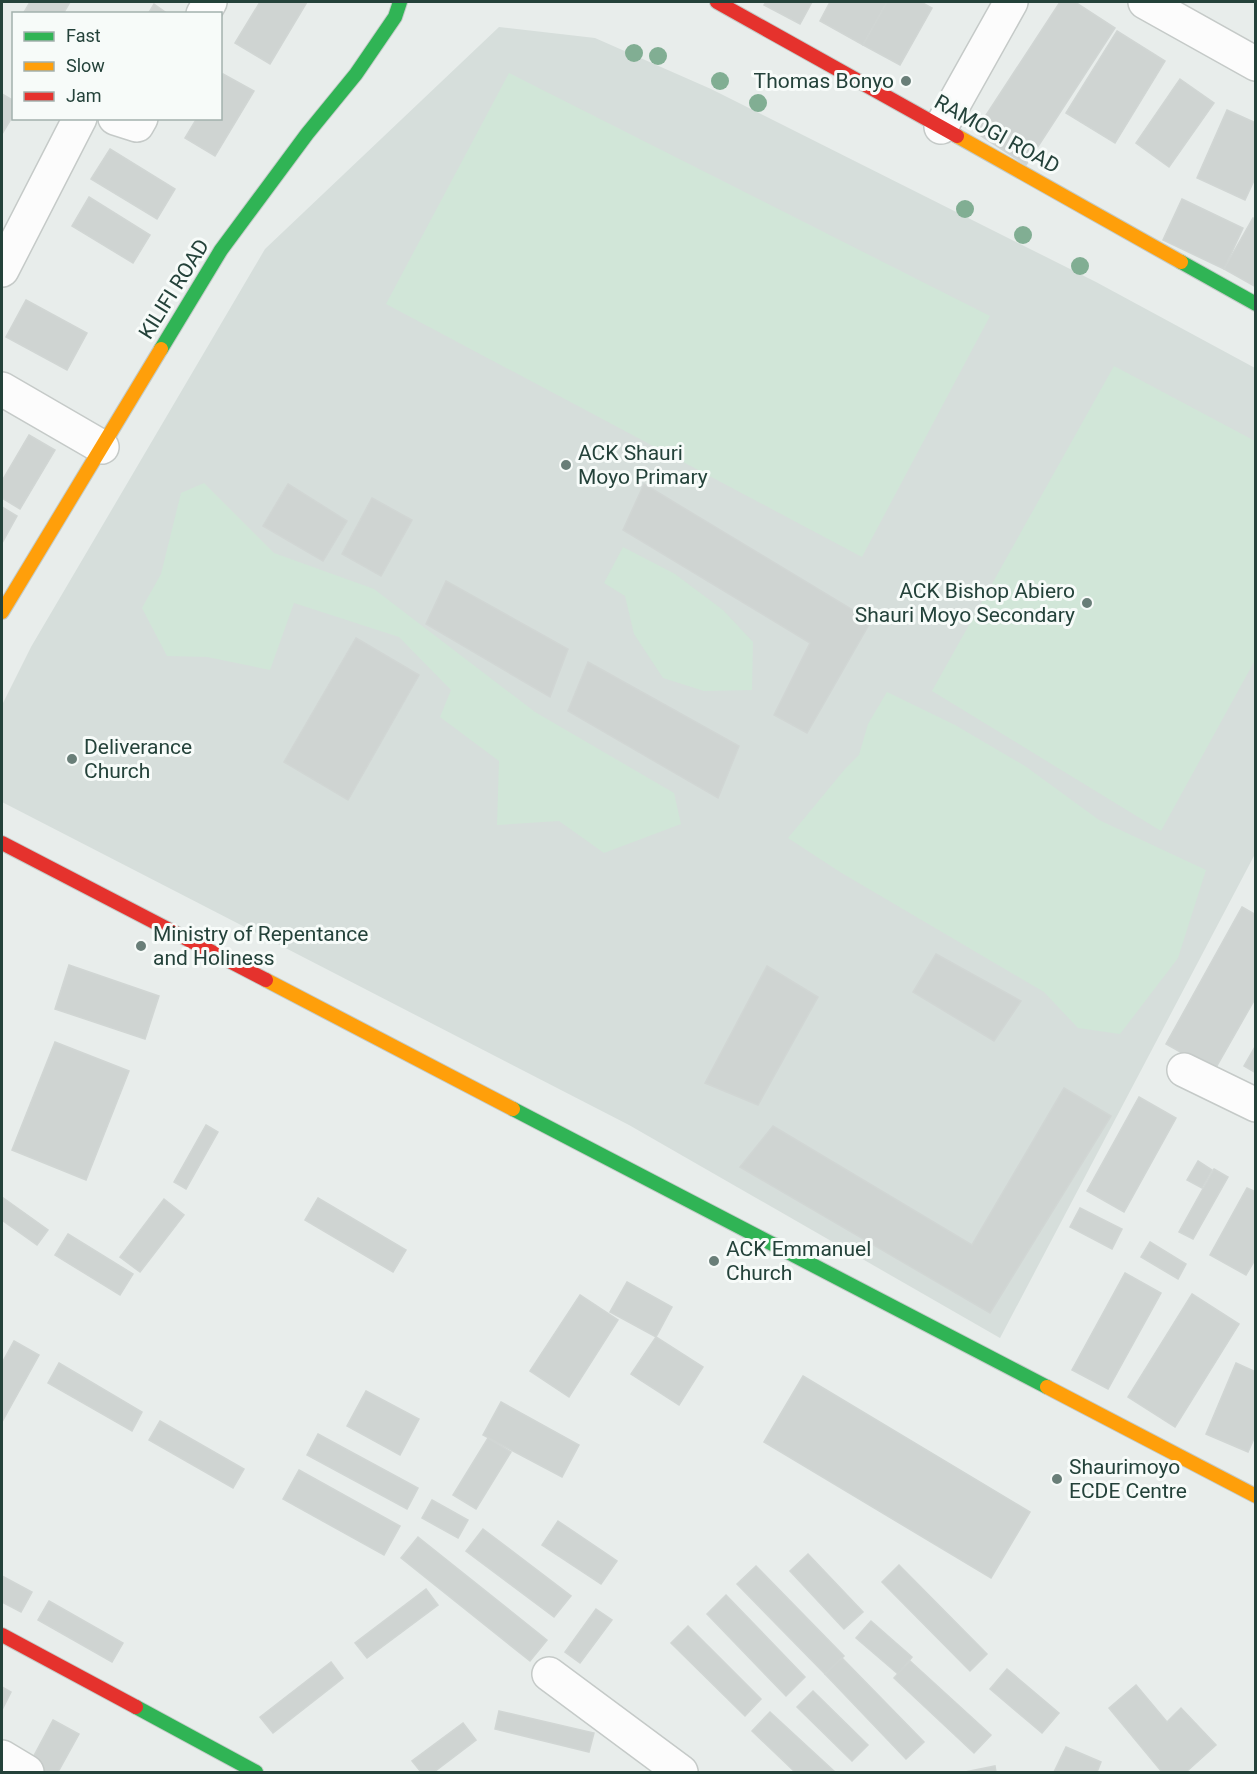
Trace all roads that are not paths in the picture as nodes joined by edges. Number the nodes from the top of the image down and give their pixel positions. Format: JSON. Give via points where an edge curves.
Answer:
{"nodes":[{"id":1,"x":400,"y":2,"type":"edge"},
{"id":2,"x":717,"y":2,"type":"edge"},
{"id":3,"x":1011,"y":2,"type":"edge"},
{"id":4,"x":1145,"y":2,"type":"edge"},
{"id":5,"x":1256,"y":64,"type":"edge"},
{"id":6,"x":79,"y":120,"type":"edge"},
{"id":7,"x":121,"y":120,"type":"edge"},
{"id":8,"x":140,"y":120,"type":"edge"},
{"id":9,"x":941,"y":127,"type":"junction"},
{"id":10,"x":2,"y":270,"type":"edge"},
{"id":11,"x":1256,"y":304,"type":"edge"},
{"id":12,"x":2,"y":389,"type":"edge"},
{"id":13,"x":102,"y":447,"type":"junction"},
{"id":14,"x":2,"y":612,"type":"edge"},
{"id":15,"x":2,"y":843,"type":"edge"},
{"id":16,"x":1184,"y":1070,"type":"dead end"},
{"id":17,"x":1256,"y":1105,"type":"edge"},
{"id":18,"x":1256,"y":1496,"type":"edge"},
{"id":19,"x":2,"y":1635,"type":"edge"},
{"id":20,"x":549,"y":1674,"type":"dead end"},
{"id":21,"x":2,"y":1757,"type":"edge"},
{"id":22,"x":27,"y":1773,"type":"edge"},
{"id":23,"x":256,"y":1773,"type":"edge"},
{"id":24,"x":681,"y":1773,"type":"edge"}],
"edges":[{"from":1,"to":13,"type":"street","name":"KILIFI ROAD","via":[[395,17],[356,74],[221,250]]},
{"from":2,"to":9,"type":"street","name":"RAMOGI ROAD"},
{"from":3,"to":9,"type":"street"},
{"from":4,"to":5,"type":"street"},
{"from":6,"to":10,"type":"street"},
{"from":7,"to":8,"type":"street","via":[[137,125]]},
{"from":9,"to":11,"type":"street","name":"RAMOGI ROAD"},
{"from":12,"to":13,"type":"street"},
{"from":13,"to":14,"type":"street","name":"KILIFI ROAD"},
{"from":15,"to":18,"type":"street"},
{"from":16,"to":17,"type":"street"},
{"from":19,"to":23,"type":"street"},
{"from":20,"to":24,"type":"street"},
{"from":21,"to":22,"type":"street"}]}
